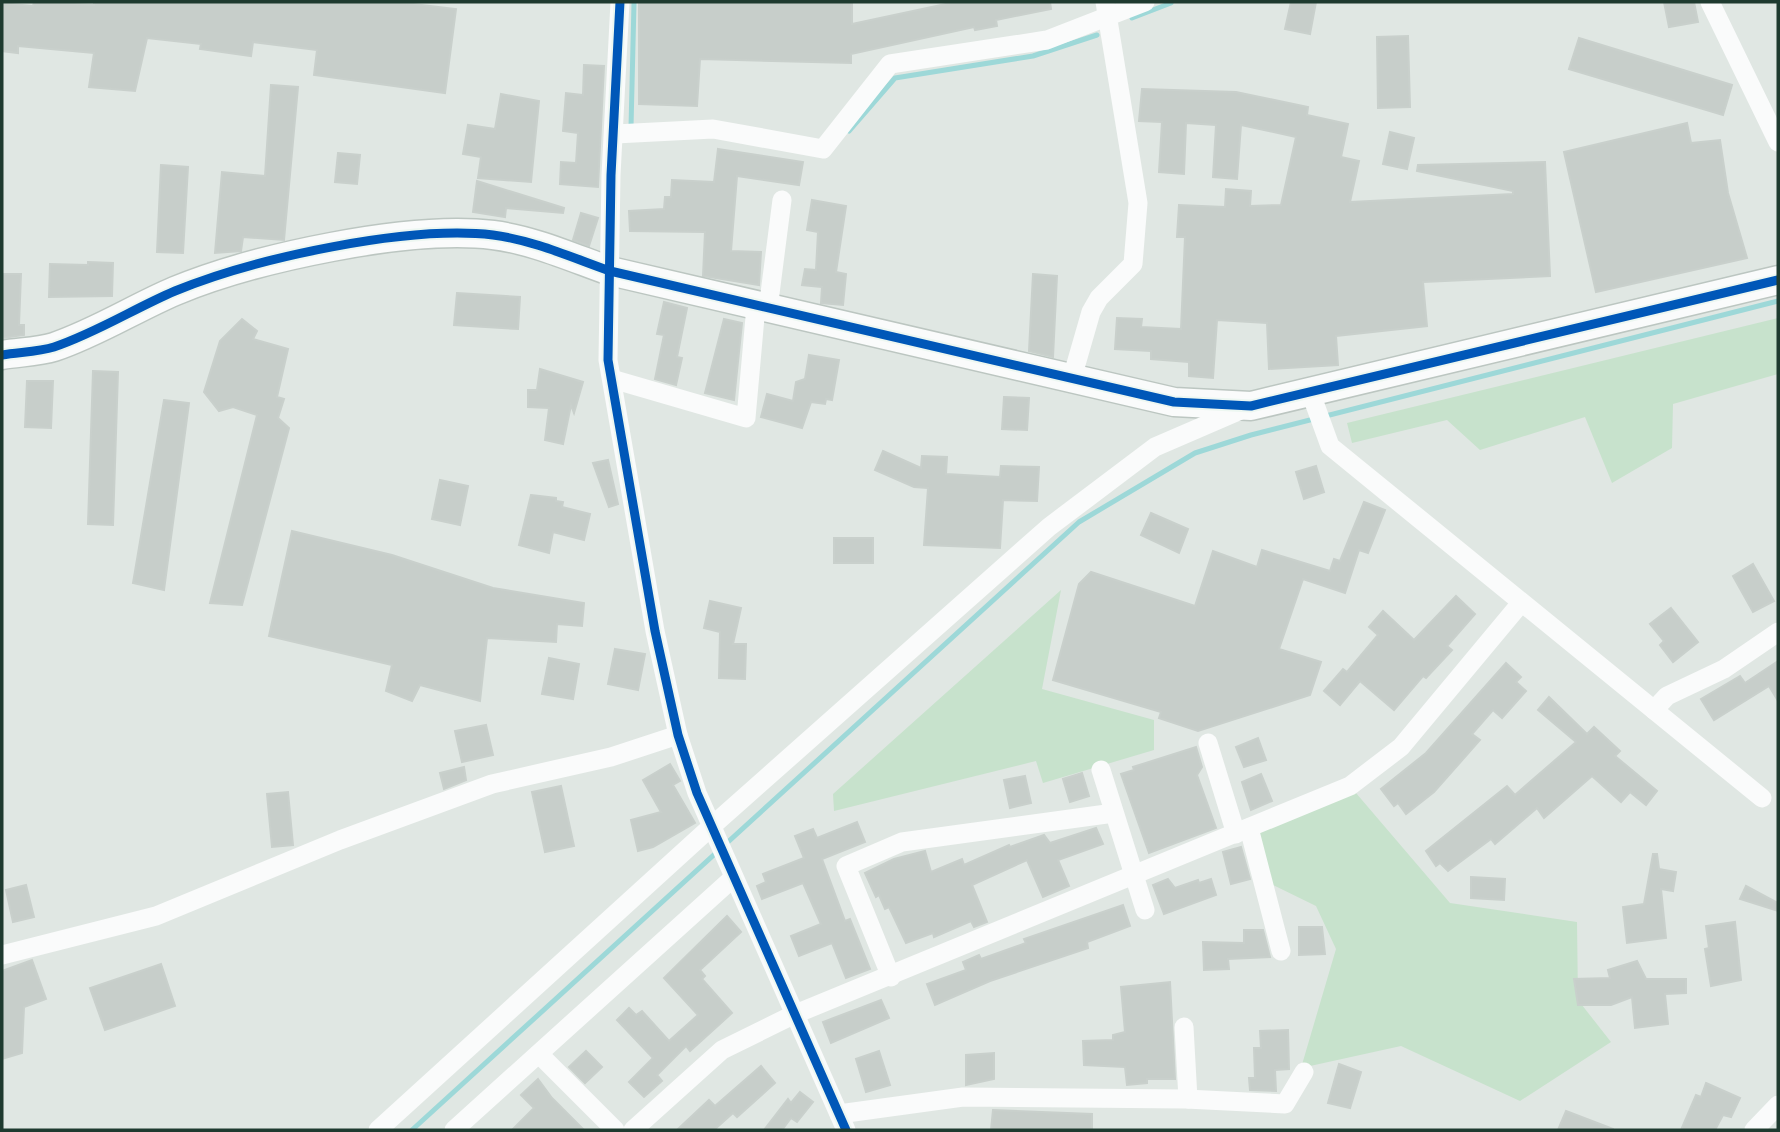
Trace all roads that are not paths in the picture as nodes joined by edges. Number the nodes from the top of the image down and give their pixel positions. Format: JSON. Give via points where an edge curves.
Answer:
{"nodes":[{"id":1,"x":620,"y":2,"type":"edge"},
{"id":2,"x":1145,"y":2,"type":"edge"},
{"id":3,"x":1710,"y":2,"type":"edge"},
{"id":4,"x":1106,"y":8,"type":"edge"},
{"id":5,"x":615,"y":134,"type":"junction"},
{"id":6,"x":1778,"y":142,"type":"edge"},
{"id":7,"x":782,"y":200,"type":"dead end"},
{"id":8,"x":610,"y":271,"type":"junction"},
{"id":9,"x":1778,"y":280,"type":"edge"},
{"id":10,"x":762,"y":307,"type":"junction"},
{"id":11,"x":2,"y":355,"type":"edge"},
{"id":12,"x":1072,"y":378,"type":"junction"},
{"id":13,"x":612,"y":379,"type":"junction"},
{"id":14,"x":1313,"y":398,"type":"junction"},
{"id":15,"x":1251,"y":406,"type":"junction"},
{"id":16,"x":1520,"y":604,"type":"junction"},
{"id":17,"x":1778,"y":632,"type":"edge"},
{"id":18,"x":1654,"y":710,"type":"junction"},
{"id":19,"x":678,"y":735,"type":"junction"},
{"id":20,"x":1208,"y":743,"type":"dead end"},
{"id":21,"x":1101,"y":771,"type":"dead end"},
{"id":22,"x":1762,"y":798,"type":"dead end"},
{"id":23,"x":1114,"y":813,"type":"junction"},
{"id":24,"x":713,"y":830,"type":"junction"},
{"id":25,"x":1242,"y":831,"type":"junction"},
{"id":26,"x":731,"y":872,"type":"junction"},
{"id":27,"x":1133,"y":877,"type":"junction"},
{"id":28,"x":1145,"y":910,"type":"dead end"},
{"id":29,"x":1281,"y":951,"type":"dead end"},
{"id":30,"x":2,"y":955,"type":"edge"},
{"id":31,"x":891,"y":977,"type":"junction"},
{"id":32,"x":793,"y":1015,"type":"junction"},
{"id":33,"x":1184,"y":1027,"type":"dead end"},
{"id":34,"x":539,"y":1054,"type":"junction"},
{"id":35,"x":1304,"y":1072,"type":"dead end"},
{"id":36,"x":1188,"y":1099,"type":"junction"},
{"id":37,"x":1778,"y":1105,"type":"edge"},
{"id":38,"x":843,"y":1122,"type":"edge"},
{"id":39,"x":460,"y":1128,"type":"edge"},
{"id":40,"x":379,"y":1130,"type":"edge"},
{"id":41,"x":614,"y":1130,"type":"edge"},
{"id":42,"x":634,"y":1130,"type":"edge"},
{"id":43,"x":1754,"y":1130,"type":"edge"}],
"edges":[{"from":1,"to":5,"type":"street"},
{"from":2,"to":4,"type":"street"},
{"from":3,"to":6,"type":"street"},
{"from":4,"to":5,"type":"street","via":[[1047,40],[890,64],[823,149],[713,130]]},
{"from":4,"to":12,"type":"street","via":[[1138,203],[1137,236],[1133,264],[1091,312]]},
{"from":5,"to":8,"type":"street"},
{"from":7,"to":10,"type":"street"},
{"from":8,"to":10,"type":"street"},
{"from":8,"to":11,"type":"street","via":[[494,235],[385,240],[271,261],[178,290],[53,348]]},
{"from":8,"to":13,"type":"street","via":[[608,360]]},
{"from":9,"to":14,"type":"street"},
{"from":10,"to":12,"type":"street"},
{"from":10,"to":13,"type":"street","via":[[746,418]]},
{"from":12,"to":15,"type":"street","via":[[1174,402]]},
{"from":13,"to":19,"type":"street","via":[[628,488]]},
{"from":14,"to":15,"type":"street"},
{"from":14,"to":16,"type":"street","via":[[1330,446]]},
{"from":15,"to":24,"type":"street","via":[[1155,447],[1049,527]]},
{"from":16,"to":18,"type":"street"},
{"from":16,"to":25,"type":"street","via":[[1401,747],[1350,786]]},
{"from":17,"to":18,"type":"street","via":[[1724,669],[1667,696]]},
{"from":18,"to":22,"type":"street"},
{"from":19,"to":24,"type":"street"},
{"from":19,"to":30,"type":"street","via":[[611,757],[492,784],[156,915]]},
{"from":20,"to":25,"type":"street"},
{"from":21,"to":23,"type":"street"},
{"from":23,"to":27,"type":"street"},
{"from":23,"to":31,"type":"street","via":[[902,842],[846,866]]},
{"from":24,"to":26,"type":"street"},
{"from":24,"to":40,"type":"street"},
{"from":25,"to":27,"type":"street"},
{"from":25,"to":29,"type":"street"},
{"from":26,"to":32,"type":"street"},
{"from":26,"to":34,"type":"street"},
{"from":27,"to":28,"type":"street"},
{"from":27,"to":31,"type":"street"},
{"from":31,"to":32,"type":"street"},
{"from":32,"to":38,"type":"street"},
{"from":32,"to":42,"type":"street","via":[[722,1050]]},
{"from":33,"to":36,"type":"street"},
{"from":34,"to":39,"type":"street"},
{"from":34,"to":41,"type":"street"},
{"from":35,"to":36,"type":"street","via":[[1285,1104]]},
{"from":36,"to":38,"type":"street","via":[[963,1097]]},
{"from":37,"to":43,"type":"street"}]}
